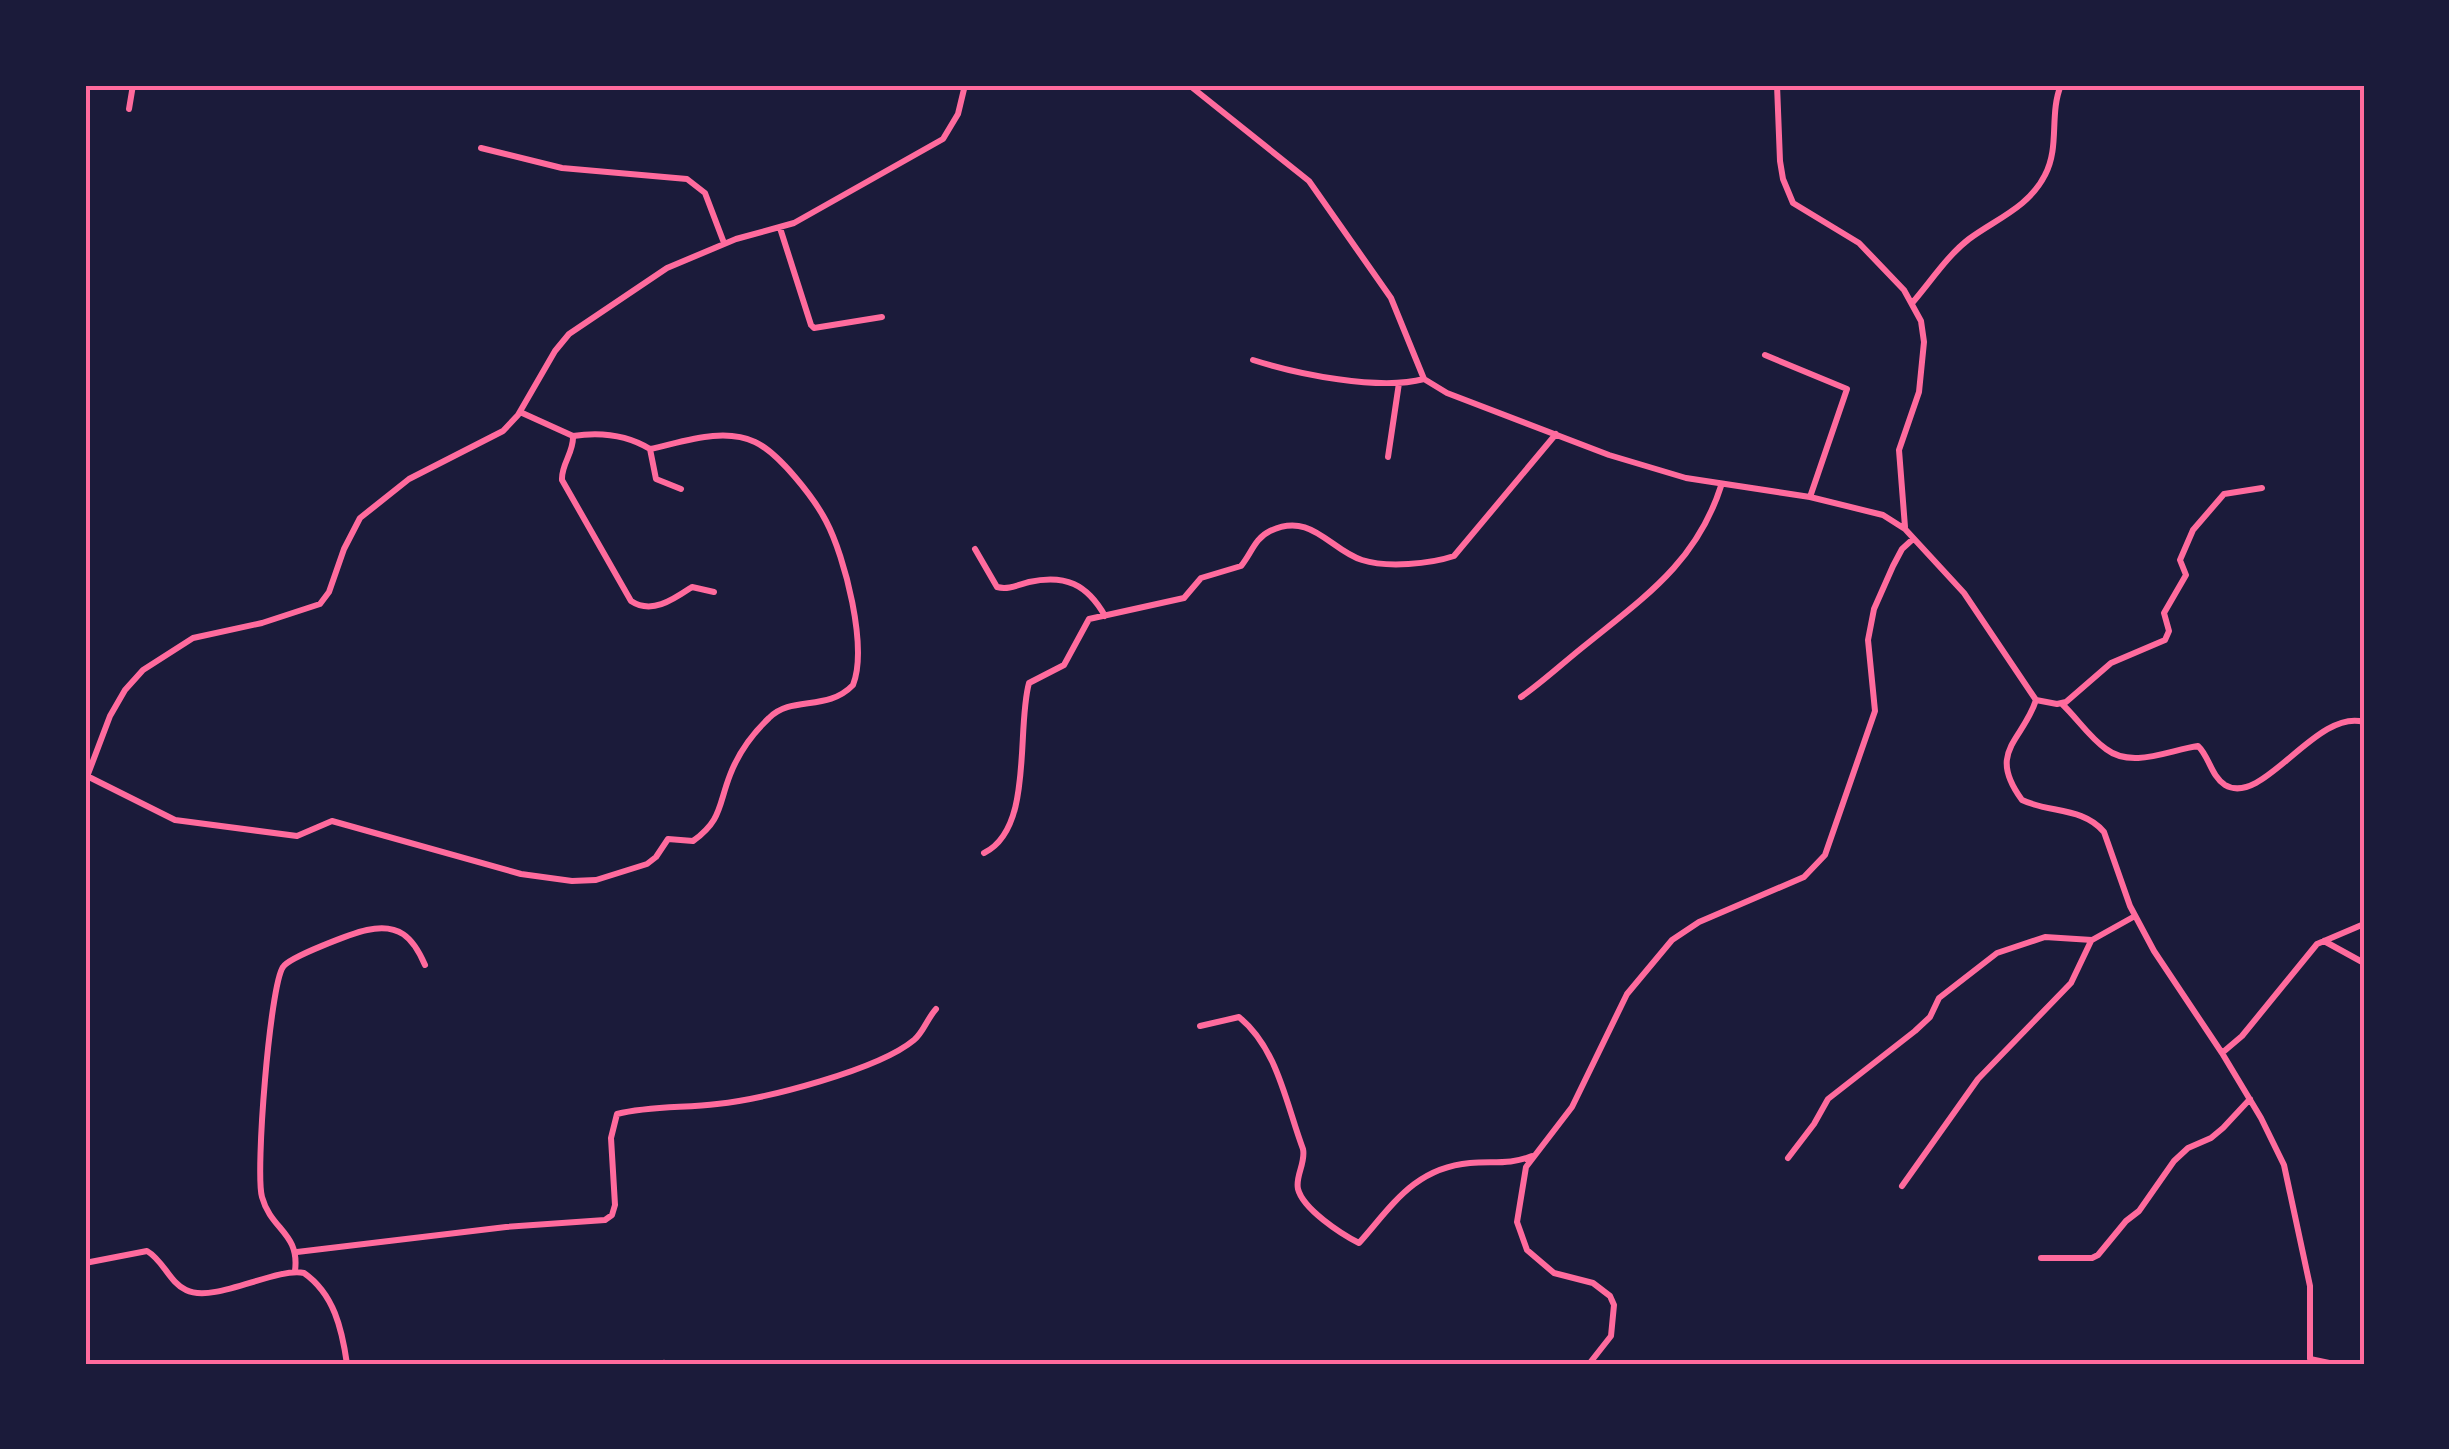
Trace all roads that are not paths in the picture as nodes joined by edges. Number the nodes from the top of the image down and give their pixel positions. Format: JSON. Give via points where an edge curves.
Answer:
{"nodes":[{"id":1,"x":133,"y":85,"type":"edge"},
{"id":2,"x":965,"y":85,"type":"edge"},
{"id":3,"x":1189,"y":85,"type":"edge"},
{"id":4,"x":1777,"y":85,"type":"edge"},
{"id":5,"x":2061,"y":85,"type":"edge"},
{"id":6,"x":129,"y":109,"type":"dead end"},
{"id":7,"x":481,"y":148,"type":"dead end"},
{"id":8,"x":780,"y":228,"type":"junction"},
{"id":9,"x":724,"y":243,"type":"junction"},
{"id":10,"x":1913,"y":302,"type":"junction"},
{"id":11,"x":882,"y":317,"type":"dead end"},
{"id":12,"x":1765,"y":356,"type":"dead end"},
{"id":13,"x":1253,"y":360,"type":"dead end"},
{"id":14,"x":1424,"y":379,"type":"junction"},
{"id":15,"x":1399,"y":384,"type":"junction"},
{"id":16,"x":520,"y":412,"type":"junction"},
{"id":17,"x":1556,"y":434,"type":"junction"},
{"id":18,"x":573,"y":436,"type":"junction"},
{"id":19,"x":650,"y":449,"type":"junction"},
{"id":20,"x":1388,"y":456,"type":"dead end"},
{"id":21,"x":1720,"y":486,"type":"junction"},
{"id":22,"x":2262,"y":488,"type":"dead end"},
{"id":23,"x":681,"y":490,"type":"dead end"},
{"id":24,"x":1810,"y":497,"type":"junction"},
{"id":25,"x":1905,"y":529,"type":"junction"},
{"id":26,"x":1913,"y":539,"type":"junction"},
{"id":27,"x":975,"y":550,"type":"dead end"},
{"id":28,"x":714,"y":592,"type":"dead end"},
{"id":29,"x":1105,"y":616,"type":"junction"},
{"id":30,"x":1521,"y":698,"type":"dead end"},
{"id":31,"x":2036,"y":700,"type":"junction"},
{"id":32,"x":2062,"y":704,"type":"junction"},
{"id":33,"x":2364,"y":722,"type":"edge"},
{"id":34,"x":87,"y":779,"type":"edge"},
{"id":35,"x":984,"y":852,"type":"dead end"},
{"id":36,"x":2135,"y":916,"type":"junction"},
{"id":37,"x":2364,"y":924,"type":"edge"},
{"id":38,"x":2092,"y":940,"type":"junction"},
{"id":39,"x":2322,"y":940,"type":"junction"},
{"id":40,"x":2364,"y":963,"type":"edge"},
{"id":41,"x":426,"y":965,"type":"dead end"},
{"id":42,"x":936,"y":1009,"type":"dead end"},
{"id":43,"x":1200,"y":1026,"type":"dead end"},
{"id":44,"x":2222,"y":1053,"type":"junction"},
{"id":45,"x":2250,"y":1099,"type":"junction"},
{"id":46,"x":1533,"y":1156,"type":"junction"},
{"id":47,"x":1788,"y":1158,"type":"dead end"},
{"id":48,"x":1902,"y":1186,"type":"dead end"},
{"id":49,"x":297,"y":1252,"type":"junction"},
{"id":50,"x":2042,"y":1258,"type":"dead end"},
{"id":51,"x":85,"y":1263,"type":"edge"},
{"id":52,"x":296,"y":1271,"type":"junction"},
{"id":53,"x":2310,"y":1362,"type":"edge"},
{"id":54,"x":347,"y":1364,"type":"edge"},
{"id":55,"x":1589,"y":1364,"type":"edge"},
{"id":56,"x":2334,"y":1364,"type":"edge"}],
"edges":[{"from":1,"to":6,"type":"street"},
{"from":2,"to":8,"type":"street","via":[[943,138]]},
{"from":3,"to":14,"type":"street","via":[[1309,181],[1391,298]]},
{"from":4,"to":10,"type":"street","via":[[1782,179],[1792,203],[1859,243]]},
{"from":5,"to":10,"type":"street","via":[[2041,182],[2010,214],[1966,242]]},
{"from":7,"to":9,"type":"street","via":[[562,168],[687,179],[704,193]]},
{"from":8,"to":9,"type":"street"},
{"from":8,"to":11,"type":"street","via":[[810,326]]},
{"from":9,"to":16,"type":"street","via":[[667,268],[570,334]]},
{"from":10,"to":25,"type":"street","via":[[1924,342],[1916,406],[1900,450]]},
{"from":12,"to":24,"type":"street","via":[[1847,389]]},
{"from":13,"to":15,"type":"street","via":[[1299,373]]},
{"from":14,"to":15,"type":"street"},
{"from":14,"to":17,"type":"street"},
{"from":15,"to":20,"type":"street"},
{"from":16,"to":18,"type":"street"},
{"from":16,"to":34,"type":"street","via":[[494,439],[408,479],[374,504],[353,526],[320,604],[193,638],[143,670],[110,716]]},
{"from":17,"to":21,"type":"street"},
{"from":17,"to":29,"type":"street","via":[[1454,556],[1362,560],[1314,530],[1275,528],[1256,541],[1241,566],[1201,578],[1184,598]]},
{"from":18,"to":19,"type":"street","via":[[596,433]]},
{"from":18,"to":28,"type":"street","via":[[562,480],[631,601],[650,607],[692,587]]},
{"from":19,"to":23,"type":"street","via":[[656,479]]},
{"from":19,"to":34,"type":"street","via":[[724,436],[767,450],[828,524],[857,634],[853,685],[835,700],[782,709],[768,718],[739,756],[715,822],[693,841],[668,839],[647,864],[572,881],[521,874],[332,821],[297,836],[175,820]]},
{"from":21,"to":24,"type":"street"},
{"from":21,"to":30,"type":"street","via":[[1681,564]]},
{"from":22,"to":32,"type":"street","via":[[2224,494],[2192,530],[2180,560],[2186,575],[2164,612],[2165,640],[2110,664]]},
{"from":24,"to":25,"type":"street","via":[[1883,514]]},
{"from":25,"to":26,"type":"street"},
{"from":26,"to":31,"type":"street","via":[[1964,593]]},
{"from":26,"to":46,"type":"street","via":[[1892,566],[1874,609],[1868,640],[1874,712],[1824,855],[1804,877],[1672,940],[1628,994],[1572,1108]]},
{"from":27,"to":29,"type":"street","via":[[997,588],[1064,579],[1090,593]]},
{"from":29,"to":35,"type":"street","via":[[1088,619],[1064,665],[1029,683],[1015,806],[1005,834]]},
{"from":31,"to":32,"type":"street"},
{"from":31,"to":36,"type":"street","via":[[2009,745],[2013,788],[2031,804],[2097,824]]},
{"from":32,"to":33,"type":"street","via":[[2116,755],[2198,746],[2222,784],[2236,788],[2256,782],[2326,729]]},
{"from":36,"to":38,"type":"street"},
{"from":36,"to":44,"type":"street"},
{"from":37,"to":39,"type":"street"},
{"from":38,"to":47,"type":"street","via":[[2045,937],[1997,953],[1939,998],[1915,1031],[1828,1098]]},
{"from":38,"to":48,"type":"street","via":[[2071,982],[1978,1079]]},
{"from":39,"to":40,"type":"street"},
{"from":39,"to":44,"type":"street"},
{"from":41,"to":49,"type":"street","via":[[411,938],[386,928],[353,935],[281,970],[260,1178],[263,1201]]},
{"from":42,"to":49,"type":"street","via":[[916,1039],[864,1068],[755,1097],[618,1114],[611,1138],[614,1205],[604,1220]]},
{"from":43,"to":46,"type":"street","via":[[1239,1017],[1262,1043],[1303,1149],[1301,1195],[1329,1226],[1359,1243],[1398,1196],[1428,1176],[1458,1165]]},
{"from":44,"to":45,"type":"street"},
{"from":45,"to":50,"type":"street","via":[[2211,1138],[2174,1161],[2098,1255]]},
{"from":45,"to":53,"type":"street","via":[[2284,1165],[2299,1230],[2310,1286]]},
{"from":46,"to":55,"type":"street","via":[[1518,1203],[1522,1242],[1554,1273],[1585,1279],[1610,1296],[1616,1314],[1605,1345]]},
{"from":49,"to":52,"type":"street"},
{"from":51,"to":52,"type":"street","via":[[147,1250],[193,1292]]},
{"from":52,"to":54,"type":"street","via":[[310,1276],[329,1299]]},
{"from":53,"to":56,"type":"street"}]}
